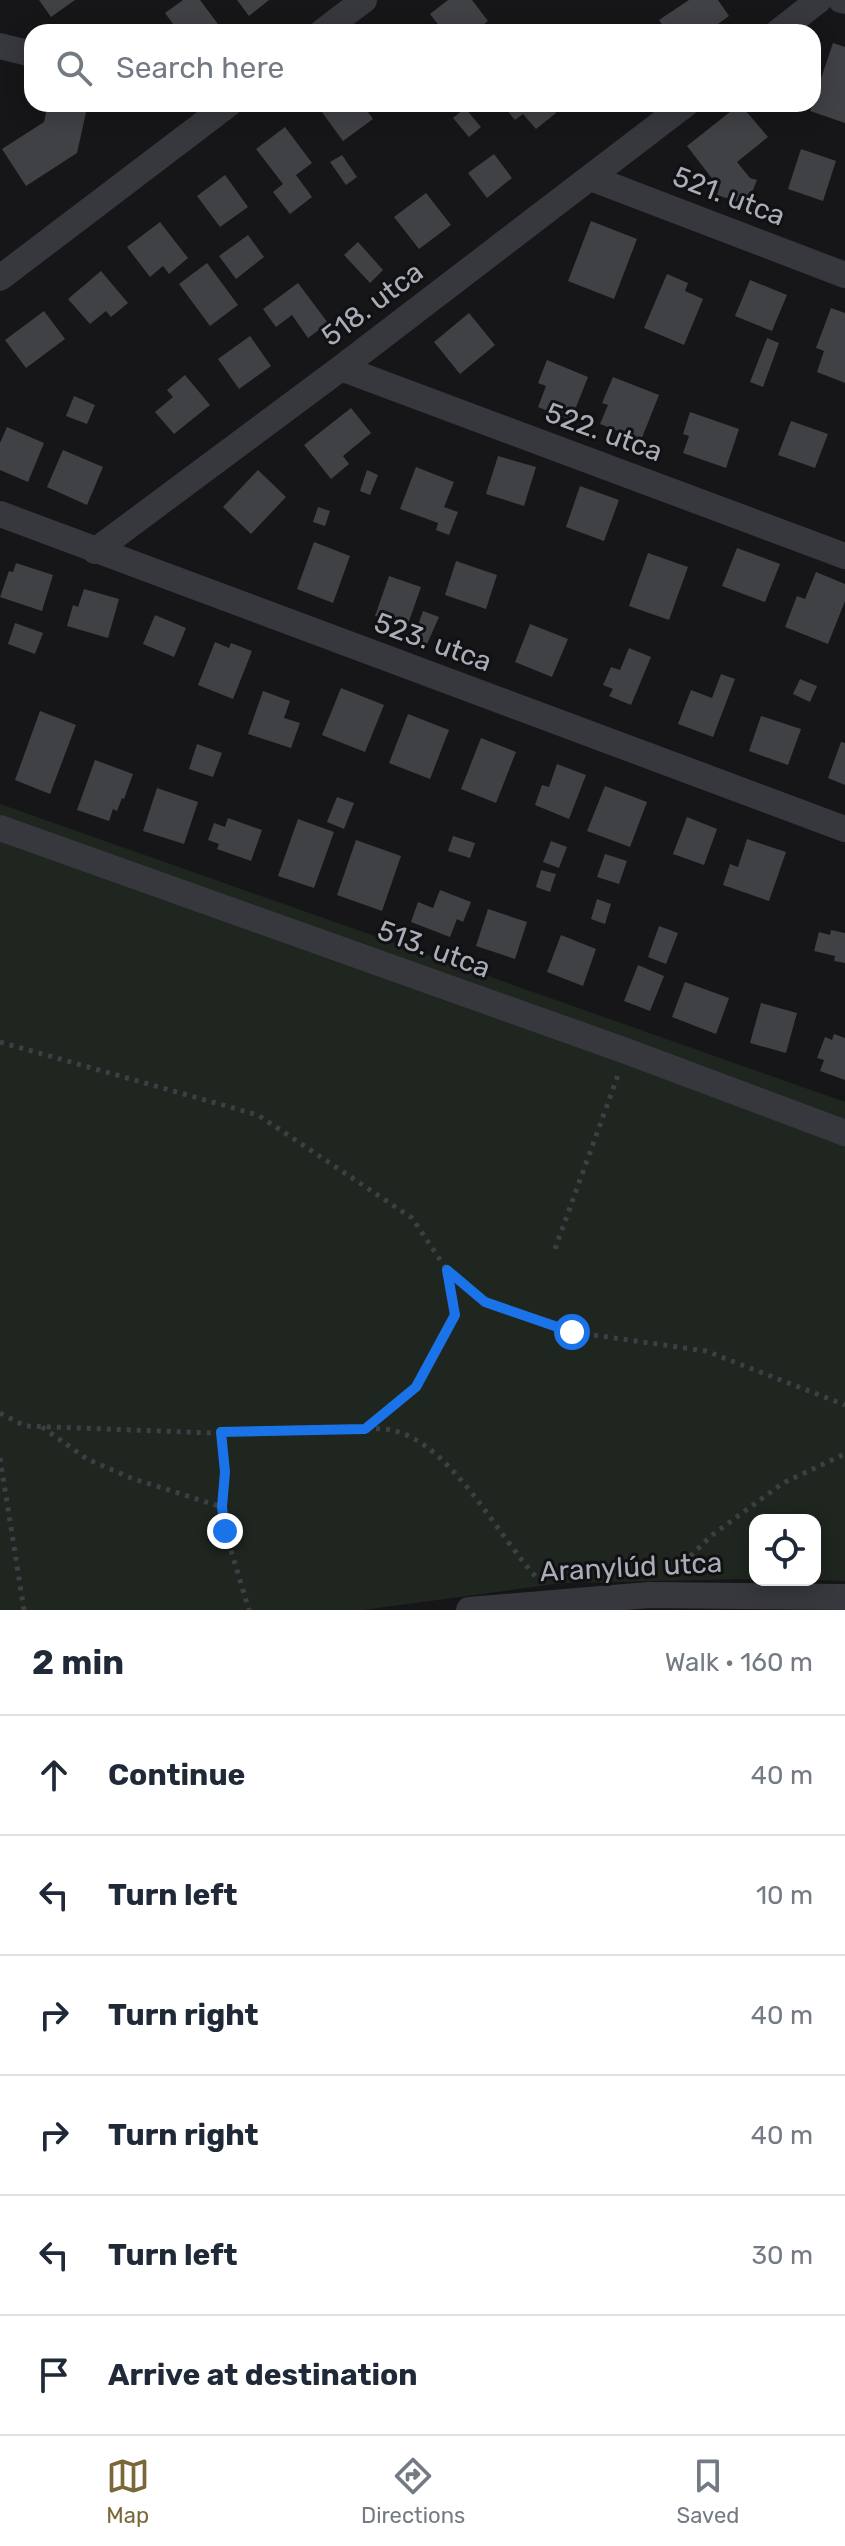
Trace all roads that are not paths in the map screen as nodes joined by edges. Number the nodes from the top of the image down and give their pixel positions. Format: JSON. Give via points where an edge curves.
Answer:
{"nodes":[{"id":1,"x":364,"y":0,"type":"edge"},
{"id":2,"x":819,"y":0,"type":"edge"},
{"id":3,"x":332,"y":24,"type":"edge"},
{"id":4,"x":788,"y":24,"type":"edge"},
{"id":5,"x":0,"y":46,"type":"edge"},
{"id":6,"x":24,"y":52,"type":"edge"},
{"id":7,"x":218,"y":112,"type":"edge"},
{"id":8,"x":676,"y":112,"type":"edge"},
{"id":9,"x":591,"y":178,"type":"junction"},
{"id":10,"x":845,"y":275,"type":"edge"},
{"id":11,"x":0,"y":278,"type":"edge"},
{"id":12,"x":341,"y":368,"type":"junction"},
{"id":13,"x":0,"y":514,"type":"edge"},
{"id":14,"x":95,"y":551,"type":"junction"},
{"id":15,"x":845,"y":556,"type":"edge"},
{"id":16,"x":0,"y":828,"type":"edge"},
{"id":17,"x":845,"y":829,"type":"edge"},
{"id":18,"x":845,"y":1133,"type":"edge"},
{"id":19,"x":845,"y":1597,"type":"edge"},
{"id":20,"x":564,"y":1606,"type":"edge"},
{"id":21,"x":469,"y":1610,"type":"edge"}],
"edges":[{"from":1,"to":3,"type":"street"},
{"from":2,"to":4,"type":"street"},
{"from":5,"to":6,"type":"street"},
{"from":7,"to":11,"type":"street"},
{"from":8,"to":9,"type":"street","name":"518. utca"},
{"from":9,"to":10,"type":"street","name":"521. utca"},
{"from":9,"to":12,"type":"street","name":"518. utca"},
{"from":12,"to":14,"type":"street","name":"518. utca"},
{"from":12,"to":15,"type":"street","name":"522. utca"},
{"from":13,"to":14,"type":"street","name":"523. utca"},
{"from":14,"to":17,"type":"street","name":"523. utca"},
{"from":16,"to":18,"type":"street","name":"513. utca"},
{"from":19,"to":20,"type":"street","name":"Aranylúd utca","via":[[649,1595]]},
{"from":20,"to":21,"type":"street","name":"Aranylúd utca"}]}
